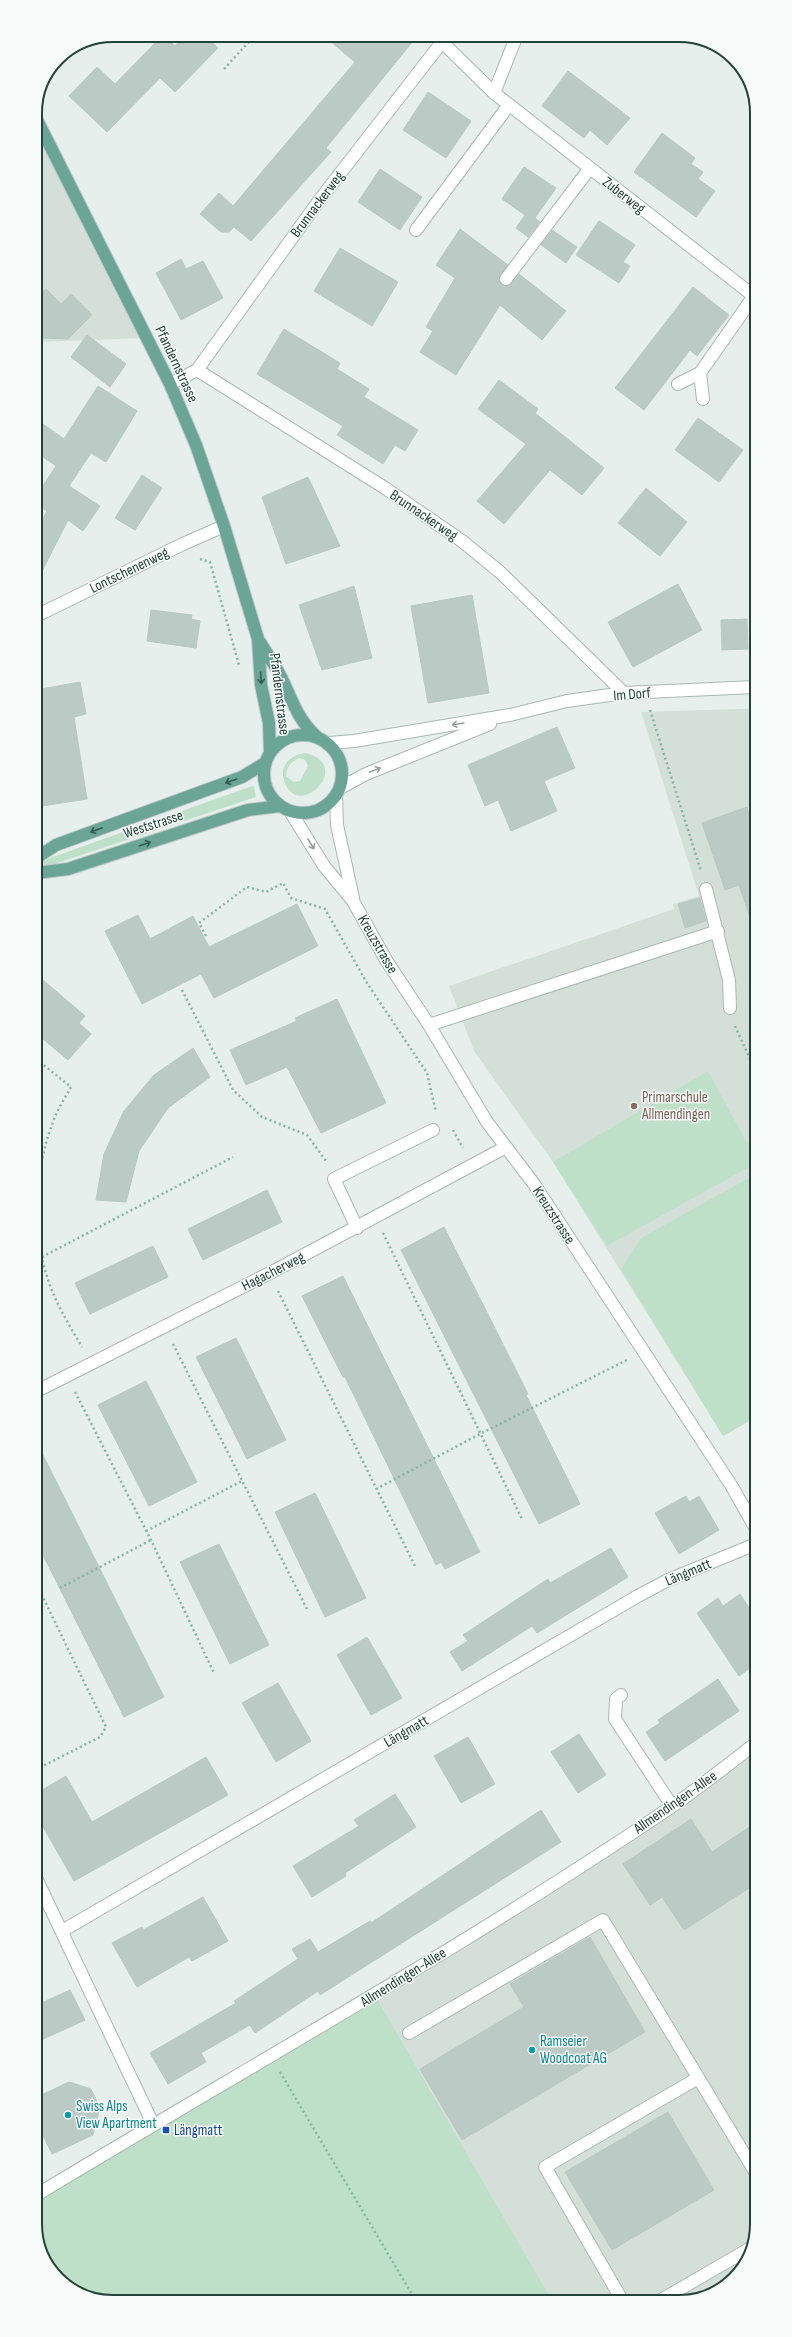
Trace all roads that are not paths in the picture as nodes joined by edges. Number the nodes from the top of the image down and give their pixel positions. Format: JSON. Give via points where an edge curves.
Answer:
{"nodes":[{"id":1,"x":435,"y":42,"type":"edge"},
{"id":2,"x":442,"y":42,"type":"edge"},
{"id":3,"x":514,"y":42,"type":"edge"},
{"id":4,"x":494,"y":93,"type":"junction"},
{"id":5,"x":509,"y":105,"type":"junction"},
{"id":6,"x":42,"y":130,"type":"edge"},
{"id":7,"x":590,"y":168,"type":"junction"},
{"id":8,"x":416,"y":230,"type":"dead end"},
{"id":9,"x":506,"y":279,"type":"dead end"},
{"id":10,"x":750,"y":293,"type":"edge"},
{"id":11,"x":750,"y":302,"type":"edge"},
{"id":12,"x":197,"y":370,"type":"junction"},
{"id":13,"x":700,"y":374,"type":"junction"},
{"id":14,"x":170,"y":384,"type":"junction"},
{"id":15,"x":678,"y":384,"type":"dead end"},
{"id":16,"x":703,"y":400,"type":"dead end"},
{"id":17,"x":224,"y":526,"type":"junction"},
{"id":18,"x":42,"y":613,"type":"edge"},
{"id":19,"x":258,"y":639,"type":"junction"},
{"id":20,"x":750,"y":687,"type":"edge"},
{"id":21,"x":624,"y":693,"type":"junction"},
{"id":22,"x":510,"y":715,"type":"junction"},
{"id":23,"x":316,"y":736,"type":"junction"},
{"id":24,"x":329,"y":744,"type":"junction"},
{"id":25,"x":268,"y":758,"type":"junction"},
{"id":26,"x":338,"y":792,"type":"junction"},
{"id":27,"x":285,"y":809,"type":"junction"},
{"id":28,"x":42,"y":854,"type":"edge"},
{"id":29,"x":42,"y":872,"type":"edge"},
{"id":30,"x":706,"y":889,"type":"road end"},
{"id":31,"x":353,"y":901,"type":"junction"},
{"id":32,"x":718,"y":931,"type":"junction"},
{"id":33,"x":730,"y":1008,"type":"road end"},
{"id":34,"x":429,"y":1025,"type":"junction"},
{"id":35,"x":433,"y":1130,"type":"dead end"},
{"id":36,"x":506,"y":1147,"type":"junction"},
{"id":37,"x":357,"y":1228,"type":"junction"},
{"id":38,"x":42,"y":1388,"type":"edge"},
{"id":39,"x":750,"y":1519,"type":"edge"},
{"id":40,"x":750,"y":1546,"type":"edge"},
{"id":41,"x":621,"y":1695,"type":"dead end"},
{"id":42,"x":750,"y":1748,"type":"edge"},
{"id":43,"x":672,"y":1806,"type":"junction"},
{"id":44,"x":42,"y":1890,"type":"edge"},
{"id":45,"x":62,"y":1931,"type":"junction"},
{"id":46,"x":409,"y":2032,"type":"dead end"},
{"id":47,"x":698,"y":2078,"type":"junction"},
{"id":48,"x":153,"y":2124,"type":"junction"},
{"id":49,"x":750,"y":2163,"type":"edge"},
{"id":50,"x":42,"y":2192,"type":"edge"},
{"id":51,"x":745,"y":2251,"type":"edge"},
{"id":52,"x":619,"y":2295,"type":"edge"},
{"id":53,"x":670,"y":2295,"type":"edge"}],
"edges":[{"from":1,"to":12,"type":"street","name":"Brunnackerweg"},
{"from":2,"to":4,"type":"street","name":"Zuberweg"},
{"from":3,"to":4,"type":"street"},
{"from":4,"to":5,"type":"street","name":"Zuberweg"},
{"from":5,"to":7,"type":"street","name":"Zuberweg"},
{"from":5,"to":8,"type":"street"},
{"from":6,"to":14,"type":"main road","name":"Pfandernstrasse"},
{"from":7,"to":9,"type":"street"},
{"from":7,"to":10,"type":"street","name":"Zuberweg"},
{"from":11,"to":13,"type":"street"},
{"from":12,"to":14,"type":"street","name":"Brunnackerweg"},
{"from":12,"to":21,"type":"street","name":"Brunnackerweg","via":[[396,495],[462,540],[501,573]]},
{"from":13,"to":15,"type":"street"},
{"from":13,"to":16,"type":"street"},
{"from":14,"to":17,"type":"main road","name":"Pfandernstrasse","via":[[196,445]]},
{"from":17,"to":18,"type":"street","name":"Lontschenenweg"},
{"from":17,"to":19,"type":"main road","name":"Pfandernstrasse"},
{"from":19,"to":23,"type":"main road","name":"Pfandernstrasse","via":[[281,678],[296,712],[304,725]]},
{"from":19,"to":25,"type":"main road","name":"Pfandernstrasse","one_way":true,"via":[[261,685],[269,723]]},
{"from":20,"to":21,"type":"street","name":"Im Dorf"},
{"from":21,"to":22,"type":"street","name":"Im Dorf"},
{"from":22,"to":24,"type":"street","name":"Im Dorf","one_way":true},
{"from":26,"to":22,"type":"street","name":"Im Dorf","one_way":true,"via":[[366,774]]},
{"from":23,"to":24,"type":"main road"},
{"from":23,"to":25,"type":"main road","via":[[290,736],[282,740]]},
{"from":24,"to":26,"type":"main road","via":[[342,764],[343,776]]},
{"from":25,"to":27,"type":"main road","via":[[265,782],[273,799]]},
{"from":25,"to":28,"type":"main road","name":"Weststrasse","one_way":true,"via":[[242,777],[56,845]]},
{"from":26,"to":27,"type":"main road","via":[[329,804],[310,813]]},
{"from":26,"to":31,"type":"street","name":"Kreuzstrasse","via":[[336,825]]},
{"from":29,"to":27,"type":"main road","name":"Weststrasse","one_way":true,"via":[[68,869],[248,810]]},
{"from":27,"to":31,"type":"street","name":"Kreuzstrasse","one_way":true,"via":[[324,866]]},
{"from":30,"to":32,"type":"street"},
{"from":31,"to":34,"type":"street","name":"Kreuzstrasse","via":[[386,960]]},
{"from":32,"to":33,"type":"street","via":[[729,980]]},
{"from":32,"to":34,"type":"street"},
{"from":34,"to":36,"type":"street","name":"Kreuzstrasse","via":[[487,1122]]},
{"from":35,"to":37,"type":"street","via":[[334,1179]]},
{"from":36,"to":37,"type":"street","name":"Hagacherweg"},
{"from":36,"to":39,"type":"street","name":"Kreuzstrasse","via":[[560,1223]]},
{"from":37,"to":38,"type":"street","name":"Hagacherweg"},
{"from":40,"to":45,"type":"street","name":"Längmatt","via":[[668,1580],[638,1596]]},
{"from":41,"to":43,"type":"street","via":[[616,1699],[615,1719]]},
{"from":42,"to":43,"type":"street","name":"Allmendingen-Allee"},
{"from":43,"to":48,"type":"street","name":"Allmendingen-Allee","via":[[381,1991]]},
{"from":44,"to":45,"type":"street"},
{"from":45,"to":48,"type":"street"},
{"from":46,"to":47,"type":"street","via":[[603,1920]]},
{"from":47,"to":49,"type":"street"},
{"from":47,"to":52,"type":"street","via":[[545,2167]]},
{"from":48,"to":50,"type":"street","name":"Allmendingen-Allee"},
{"from":51,"to":53,"type":"street"}]}
